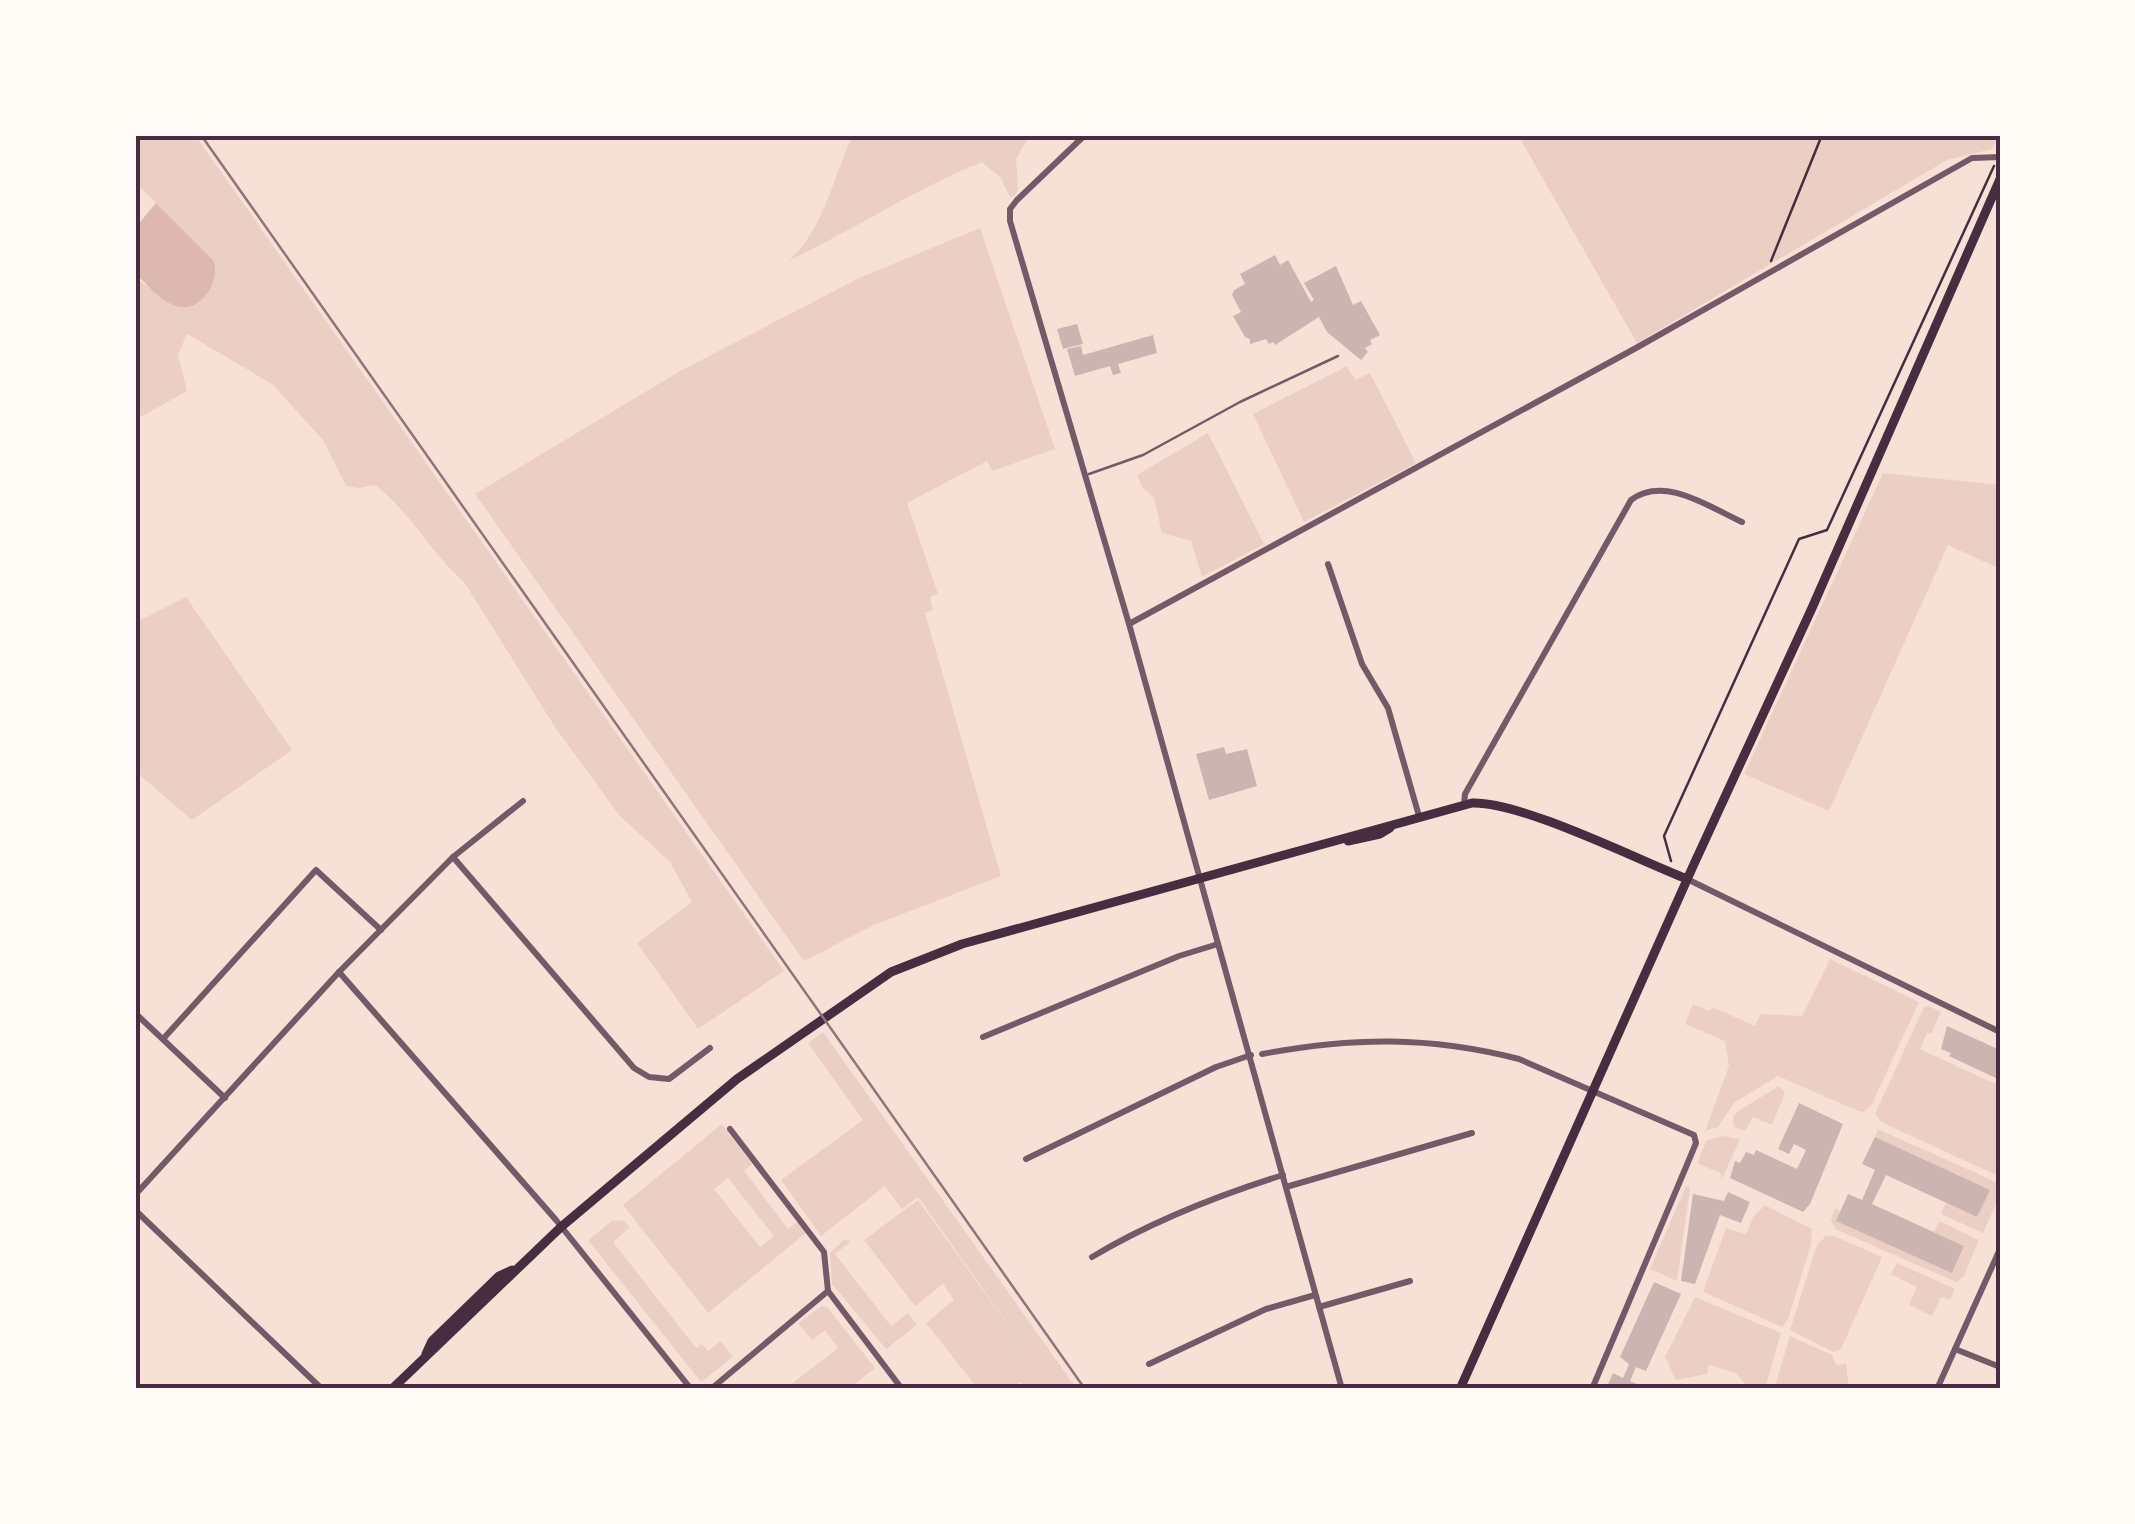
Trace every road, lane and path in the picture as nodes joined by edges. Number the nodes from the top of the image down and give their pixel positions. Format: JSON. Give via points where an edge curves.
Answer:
{"nodes":[{"id":1,"x":1085,"y":135,"type":"edge"},
{"id":2,"x":1822,"y":135,"type":"edge"},
{"id":3,"x":1999,"y":157,"type":"edge"},
{"id":4,"x":2000,"y":180,"type":"edge"},
{"id":5,"x":1764,"y":276,"type":"junction"},
{"id":6,"x":1338,"y":356,"type":"dead end"},
{"id":7,"x":1083,"y":476,"type":"junction"},
{"id":8,"x":1742,"y":522,"type":"dead end"},
{"id":9,"x":1328,"y":564,"type":"dead end"},
{"id":10,"x":1129,"y":624,"type":"junction"},
{"id":11,"x":523,"y":800,"type":"dead end"},
{"id":12,"x":1464,"y":805,"type":"junction"},
{"id":13,"x":1418,"y":816,"type":"junction"},
{"id":14,"x":1668,"y":856,"type":"dead end"},
{"id":15,"x":453,"y":857,"type":"junction"},
{"id":16,"x":1200,"y":877,"type":"junction"},
{"id":17,"x":1687,"y":879,"type":"junction"},
{"id":18,"x":382,"y":930,"type":"junction"},
{"id":19,"x":1218,"y":944,"type":"junction"},
{"id":20,"x":340,"y":972,"type":"junction"},
{"id":21,"x":135,"y":1013,"type":"edge"},
{"id":22,"x":2000,"y":1032,"type":"edge"},
{"id":23,"x":983,"y":1037,"type":"dead end"},
{"id":24,"x":163,"y":1040,"type":"junction"},
{"id":25,"x":710,"y":1048,"type":"dead end"},
{"id":26,"x":1262,"y":1054,"type":"dead end"},
{"id":27,"x":1250,"y":1055,"type":"junction"},
{"id":28,"x":1594,"y":1092,"type":"junction"},
{"id":29,"x":225,"y":1098,"type":"junction"},
{"id":30,"x":730,"y":1129,"type":"dead end"},
{"id":31,"x":1472,"y":1133,"type":"dead end"},
{"id":32,"x":1026,"y":1158,"type":"dead end"},
{"id":33,"x":1283,"y":1175,"type":"junction"},
{"id":34,"x":1286,"y":1187,"type":"junction"},
{"id":35,"x":135,"y":1194,"type":"edge"},
{"id":36,"x":135,"y":1210,"type":"edge"},
{"id":37,"x":561,"y":1227,"type":"junction"},
{"id":38,"x":2000,"y":1249,"type":"edge"},
{"id":39,"x":1092,"y":1257,"type":"dead end"},
{"id":40,"x":1410,"y":1281,"type":"dead end"},
{"id":41,"x":828,"y":1292,"type":"junction"},
{"id":42,"x":1316,"y":1296,"type":"junction"},
{"id":43,"x":1319,"y":1307,"type":"junction"},
{"id":44,"x":1956,"y":1349,"type":"junction"},
{"id":45,"x":1149,"y":1364,"type":"dead end"},
{"id":46,"x":2000,"y":1367,"type":"edge"},
{"id":47,"x":322,"y":1389,"type":"edge"},
{"id":48,"x":392,"y":1389,"type":"edge"},
{"id":49,"x":690,"y":1389,"type":"edge"},
{"id":50,"x":710,"y":1389,"type":"edge"},
{"id":51,"x":902,"y":1389,"type":"edge"},
{"id":52,"x":1342,"y":1389,"type":"edge"},
{"id":53,"x":1460,"y":1389,"type":"edge"},
{"id":54,"x":1592,"y":1389,"type":"edge"},
{"id":55,"x":1937,"y":1389,"type":"edge"}],
"edges":[{"from":1,"to":7,"type":"street","via":[[1016,200],[1009,215]]},
{"from":2,"to":5,"type":"path"},
{"from":3,"to":5,"type":"street","via":[[1972,158]]},
{"from":3,"to":14,"type":"path","via":[[1826,530],[1798,539],[1664,836]]},
{"from":4,"to":17,"type":"main road"},
{"from":5,"to":10,"type":"street"},
{"from":6,"to":7,"type":"lane","via":[[1143,455]]},
{"from":7,"to":10,"type":"street"},
{"from":8,"to":12,"type":"street","via":[[1672,491],[1641,492],[1630,500]]},
{"from":9,"to":13,"type":"street","via":[[1362,664],[1388,708]]},
{"from":10,"to":16,"type":"street"},
{"from":11,"to":15,"type":"street"},
{"from":12,"to":13,"type":"main road"},
{"from":12,"to":17,"type":"main road","via":[[1495,804]]},
{"from":13,"to":16,"type":"main road"},
{"from":15,"to":18,"type":"street"},
{"from":15,"to":25,"type":"street","via":[[634,1068],[669,1079]]},
{"from":16,"to":19,"type":"street"},
{"from":16,"to":37,"type":"main road","via":[[962,944],[891,972],[737,1079]]},
{"from":17,"to":22,"type":"street"},
{"from":17,"to":28,"type":"main road"},
{"from":18,"to":20,"type":"street"},
{"from":18,"to":24,"type":"street","via":[[316,870]]},
{"from":19,"to":23,"type":"street"},
{"from":19,"to":27,"type":"street"},
{"from":20,"to":29,"type":"street"},
{"from":20,"to":37,"type":"street"},
{"from":21,"to":24,"type":"street"},
{"from":24,"to":29,"type":"street"},
{"from":26,"to":28,"type":"street","via":[[1316,1043],[1406,1040],[1519,1059]]},
{"from":27,"to":32,"type":"street"},
{"from":27,"to":33,"type":"street"},
{"from":28,"to":53,"type":"main road"},
{"from":28,"to":54,"type":"street","via":[[1696,1138]]},
{"from":29,"to":35,"type":"street"},
{"from":30,"to":41,"type":"street","via":[[824,1252]]},
{"from":31,"to":34,"type":"street"},
{"from":33,"to":34,"type":"street"},
{"from":33,"to":39,"type":"street","via":[[1213,1197]]},
{"from":34,"to":42,"type":"street"},
{"from":36,"to":47,"type":"street"},
{"from":37,"to":48,"type":"main road"},
{"from":37,"to":49,"type":"street"},
{"from":38,"to":44,"type":"street"},
{"from":40,"to":43,"type":"street"},
{"from":41,"to":50,"type":"street"},
{"from":41,"to":51,"type":"street"},
{"from":42,"to":43,"type":"street"},
{"from":42,"to":45,"type":"street","via":[[1266,1309]]},
{"from":43,"to":52,"type":"street"},
{"from":44,"to":46,"type":"street"},
{"from":44,"to":55,"type":"street"}]}
